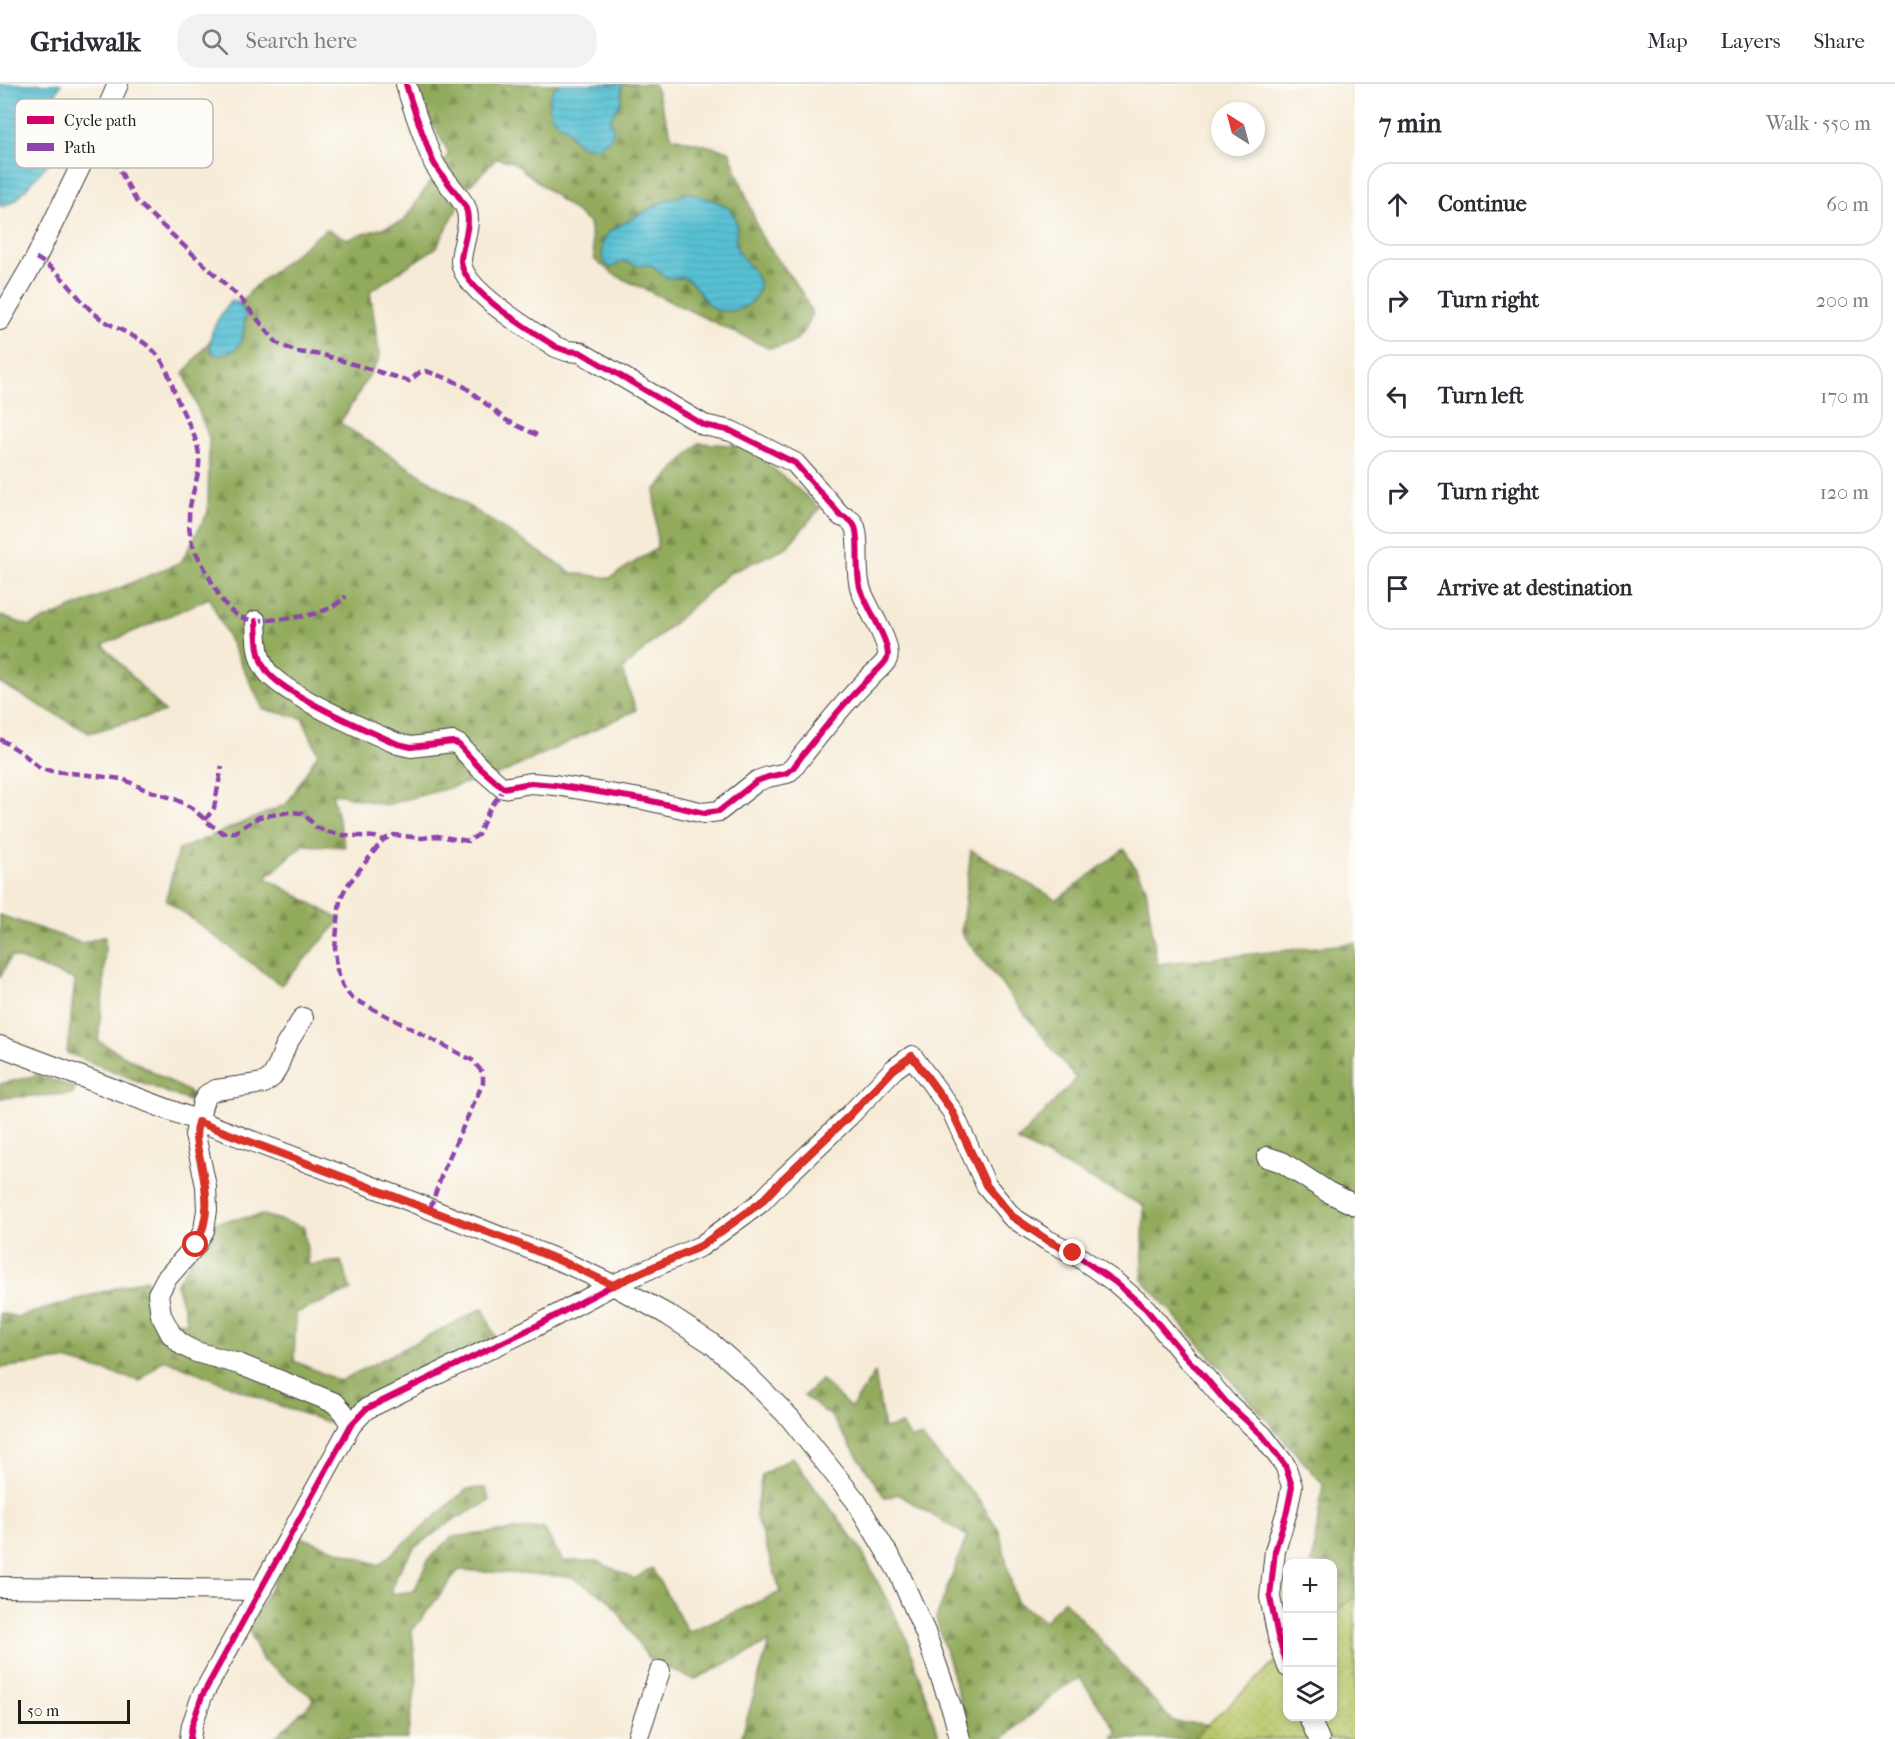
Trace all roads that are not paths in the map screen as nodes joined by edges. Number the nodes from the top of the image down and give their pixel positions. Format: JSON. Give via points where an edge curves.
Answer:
{"nodes":[{"id":1,"x":118,"y":84,"type":"edge"},
{"id":2,"x":405,"y":84,"type":"edge"},
{"id":3,"x":112,"y":99,"type":"edge"},
{"id":4,"x":80,"y":168,"type":"edge"},
{"id":5,"x":0,"y":320,"type":"edge"},
{"id":6,"x":256,"y":621,"type":"dead end"},
{"id":7,"x":303,"y":1018,"type":"dead end"},
{"id":8,"x":0,"y":1046,"type":"edge"},
{"id":9,"x":198,"y":1122,"type":"junction"},
{"id":10,"x":1267,"y":1157,"type":"dead end"},
{"id":11,"x":1355,"y":1205,"type":"edge"},
{"id":12,"x":613,"y":1285,"type":"junction"},
{"id":13,"x":351,"y":1425,"type":"junction"},
{"id":14,"x":0,"y":1587,"type":"edge"},
{"id":15,"x":261,"y":1590,"type":"junction"},
{"id":16,"x":1283,"y":1654,"type":"edge"},
{"id":17,"x":660,"y":1671,"type":"dead end"},
{"id":18,"x":1310,"y":1721,"type":"edge"},
{"id":19,"x":190,"y":1739,"type":"edge"},
{"id":20,"x":637,"y":1739,"type":"edge"},
{"id":21,"x":960,"y":1739,"type":"edge"},
{"id":22,"x":1319,"y":1739,"type":"edge"}],
"edges":[{"from":1,"to":3,"type":"street"},
{"from":2,"to":6,"type":"street","via":[[434,164],[465,207],[467,222],[461,261],[468,279],[481,294],[556,347],[580,352],[704,425],[731,431],[795,463],[855,527],[859,586],[883,634],[887,659],[793,768],[757,781],[718,811],[704,813],[555,785],[531,783],[503,788],[453,742],[411,747],[398,744],[334,714],[266,671],[260,660]]},
{"from":4,"to":5,"type":"street","via":[[36,258]]},
{"from":7,"to":9,"type":"street","via":[[272,1077],[255,1086],[208,1094]]},
{"from":8,"to":9,"type":"street"},
{"from":9,"to":12,"type":"street","via":[[514,1242]]},
{"from":9,"to":13,"type":"street","via":[[195,1135],[206,1186],[204,1230],[158,1294],[160,1315],[182,1345],[335,1403]]},
{"from":10,"to":11,"type":"street"},
{"from":12,"to":13,"type":"street","via":[[366,1410]]},
{"from":12,"to":16,"type":"street","via":[[701,1246],[760,1203],[894,1069],[912,1056],[952,1111],[986,1185],[1012,1216],[1090,1264],[1146,1308],[1285,1465],[1292,1486],[1275,1551],[1269,1597]]},
{"from":12,"to":21,"type":"street","via":[[711,1343],[745,1373],[790,1418],[856,1501],[912,1602]]},
{"from":13,"to":15,"type":"street"},
{"from":14,"to":15,"type":"street"},
{"from":15,"to":19,"type":"street","via":[[202,1696]]},
{"from":17,"to":20,"type":"street"},
{"from":18,"to":22,"type":"street"}]}
